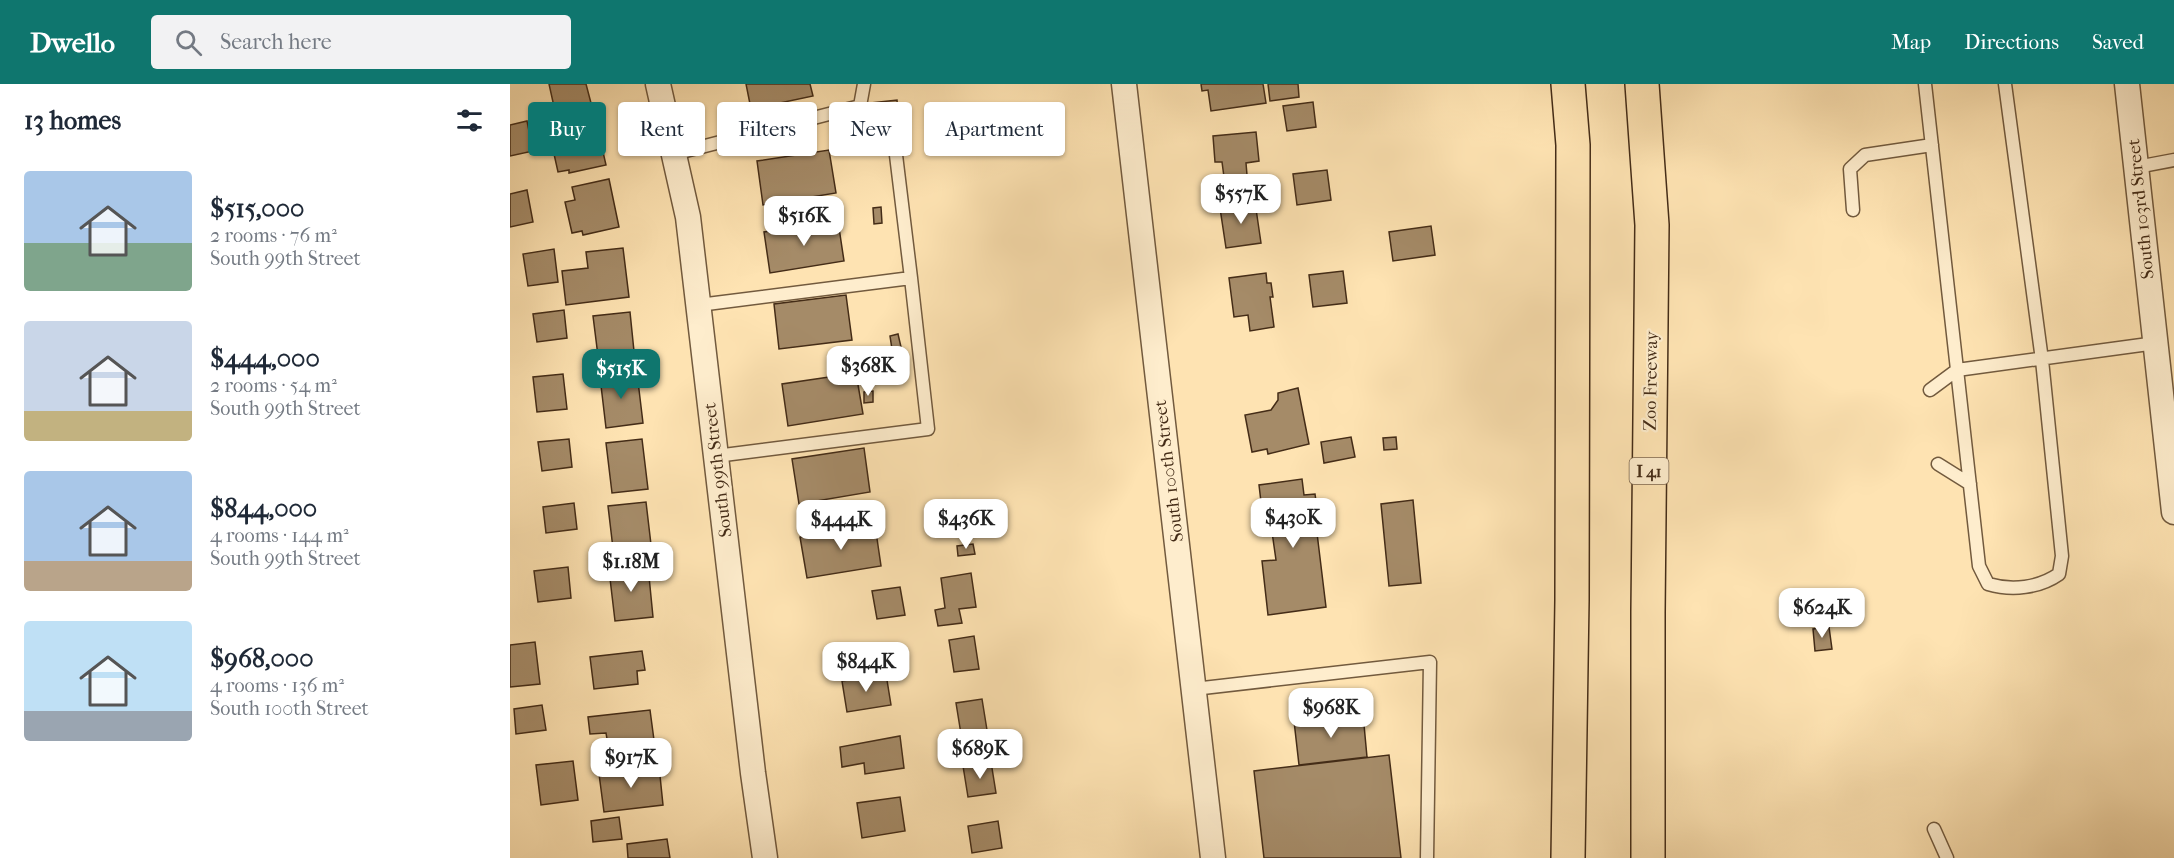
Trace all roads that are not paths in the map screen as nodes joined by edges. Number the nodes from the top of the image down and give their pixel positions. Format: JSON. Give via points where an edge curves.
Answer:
{"nodes":[{"id":1,"x":658,"y":84,"type":"edge"},
{"id":2,"x":864,"y":84,"type":"edge"},
{"id":3,"x":1124,"y":84,"type":"edge"},
{"id":4,"x":1568,"y":84,"type":"edge"},
{"id":5,"x":1642,"y":84,"type":"edge"},
{"id":6,"x":1925,"y":84,"type":"edge"},
{"id":7,"x":2005,"y":84,"type":"edge"},
{"id":8,"x":2127,"y":84,"type":"edge"},
{"id":9,"x":662,"y":102,"type":"edge"},
{"id":10,"x":1932,"y":145,"type":"junction"},
{"id":11,"x":705,"y":146,"type":"edge"},
{"id":12,"x":674,"y":156,"type":"edge"},
{"id":13,"x":896,"y":156,"type":"edge"},
{"id":14,"x":2174,"y":160,"type":"edge"},
{"id":15,"x":2137,"y":166,"type":"junction"},
{"id":16,"x":1853,"y":210,"type":"dead end"},
{"id":17,"x":911,"y":278,"type":"junction"},
{"id":18,"x":699,"y":305,"type":"junction"},
{"id":19,"x":2156,"y":343,"type":"junction"},
{"id":20,"x":2042,"y":360,"type":"junction"},
{"id":21,"x":1957,"y":370,"type":"junction"},
{"id":22,"x":1930,"y":390,"type":"dead end"},
{"id":23,"x":716,"y":456,"type":"junction"},
{"id":24,"x":1938,"y":464,"type":"dead end"},
{"id":25,"x":1970,"y":484,"type":"junction"},
{"id":26,"x":2174,"y":512,"type":"edge"},
{"id":27,"x":1194,"y":689,"type":"junction"},
{"id":28,"x":1934,"y":829,"type":"dead end"},
{"id":29,"x":765,"y":858,"type":"edge"},
{"id":30,"x":1213,"y":858,"type":"edge"},
{"id":31,"x":1427,"y":858,"type":"edge"},
{"id":32,"x":1568,"y":858,"type":"edge"},
{"id":33,"x":1648,"y":858,"type":"edge"},
{"id":34,"x":1947,"y":858,"type":"edge"}],
"edges":[{"from":1,"to":9,"type":"street","name":"South 99th Street"},
{"from":2,"to":11,"type":"lane","via":[[860,106]]},
{"from":3,"to":27,"type":"street","name":"South 100th Street"},
{"from":4,"to":32,"type":"highway","via":[[1573,145]]},
{"from":5,"to":33,"type":"highway","name":"Zoo Freeway","number":"I 41","via":[[1652,225]]},
{"from":6,"to":10,"type":"lane"},
{"from":7,"to":20,"type":"lane"},
{"from":8,"to":15,"type":"street","name":"South 103rd Street"},
{"from":10,"to":16,"type":"lane","via":[[1865,155],[1850,169]]},
{"from":10,"to":21,"type":"lane"},
{"from":12,"to":18,"type":"street","name":"South 99th Street","via":[[688,217]]},
{"from":13,"to":17,"type":"lane"},
{"from":14,"to":15,"type":"lane"},
{"from":15,"to":19,"type":"street","name":"South 103rd Street"},
{"from":17,"to":18,"type":"lane"},
{"from":17,"to":23,"type":"lane","via":[[928,429]]},
{"from":18,"to":23,"type":"street","name":"South 99th Street"},
{"from":19,"to":20,"type":"lane"},
{"from":19,"to":26,"type":"street","name":"South 103rd Street"},
{"from":20,"to":21,"type":"lane"},
{"from":20,"to":25,"type":"lane","via":[[2062,556],[2059,574],[2044,584],[2003,588],[1988,584],[1979,566]]},
{"from":21,"to":22,"type":"lane"},
{"from":21,"to":25,"type":"lane"},
{"from":23,"to":29,"type":"street","name":"South 99th Street"},
{"from":24,"to":25,"type":"lane"},
{"from":27,"to":30,"type":"street","name":"South 100th Street"},
{"from":27,"to":31,"type":"lane","via":[[1430,662]]},
{"from":28,"to":34,"type":"lane"}]}
